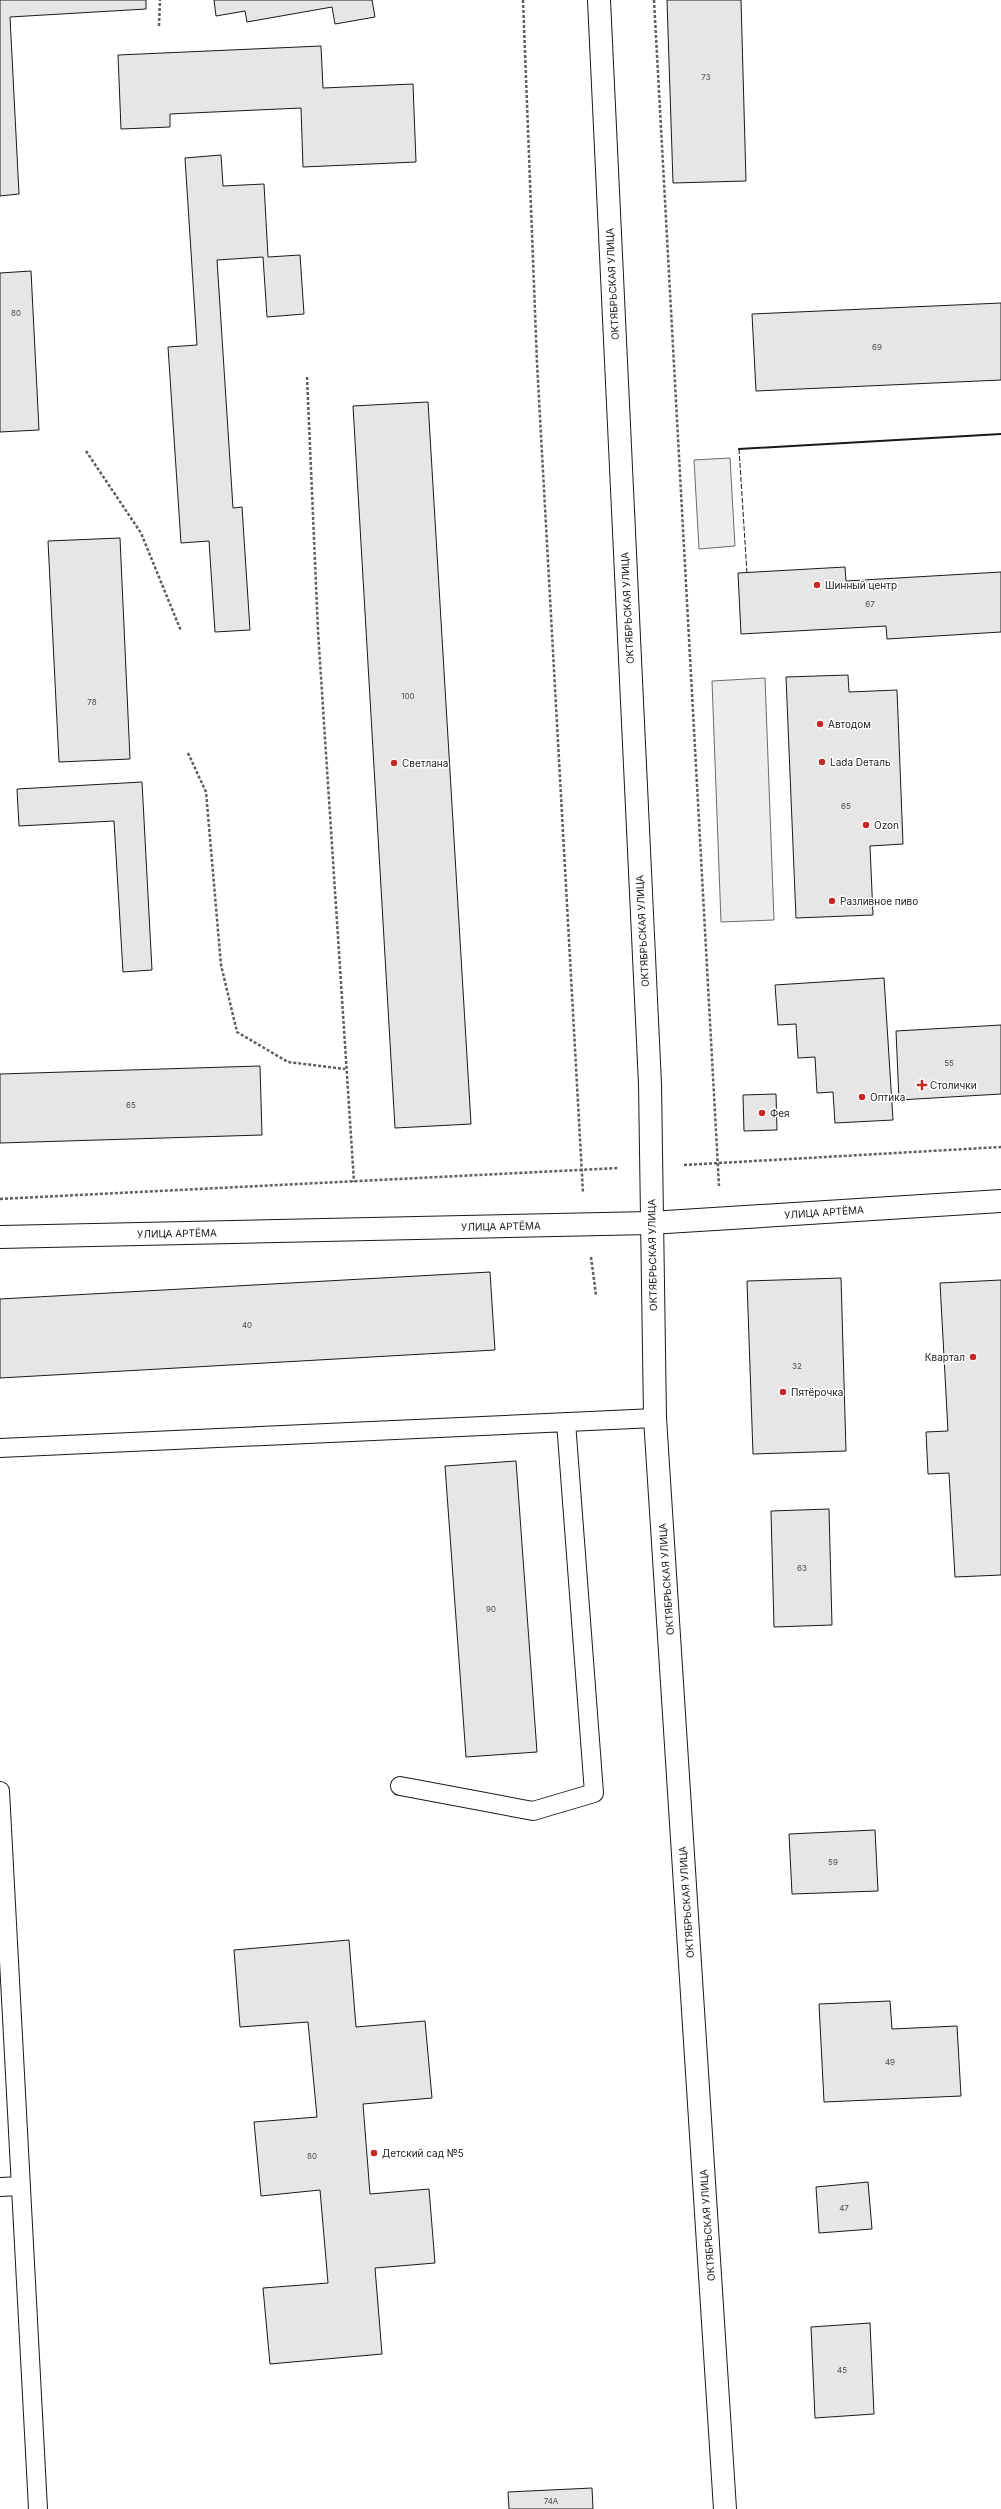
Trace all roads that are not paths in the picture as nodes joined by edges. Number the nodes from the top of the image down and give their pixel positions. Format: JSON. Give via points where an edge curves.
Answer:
{"nodes":[{"id":1,"x":599,"y":0,"type":"edge"},
{"id":2,"x":1001,"y":1201,"type":"edge"},
{"id":3,"x":650,"y":1223,"type":"junction"},
{"id":4,"x":0,"y":1237,"type":"edge"},
{"id":5,"x":655,"y":1418,"type":"junction"},
{"id":6,"x":566,"y":1422,"type":"junction"},
{"id":7,"x":0,"y":1448,"type":"edge"},
{"id":8,"x":400,"y":1786,"type":"dead end"},
{"id":9,"x":0,"y":1791,"type":"edge"},
{"id":10,"x":21,"y":2186,"type":"junction"},
{"id":11,"x":0,"y":2188,"type":"edge"},
{"id":12,"x":38,"y":2509,"type":"edge"},
{"id":13,"x":725,"y":2509,"type":"edge"}],
"edges":[{"from":1,"to":3,"type":"street","name":"ОКТЯБРЬСКАЯ УЛИЦА","via":[[650,1084]]},
{"from":2,"to":3,"type":"street","name":"УЛИЦА АРТЁМА"},
{"from":3,"to":4,"type":"street","name":"УЛИЦА АРТЁМА"},
{"from":3,"to":5,"type":"street","name":"ОКТЯБРЬСКАЯ УЛИЦА"},
{"from":5,"to":6,"type":"lane"},
{"from":5,"to":13,"type":"street","name":"ОКТЯБРЬСКАЯ УЛИЦА"},
{"from":6,"to":7,"type":"lane"},
{"from":6,"to":8,"type":"lane","via":[[594,1793],[533,1812]]},
{"from":9,"to":10,"type":"lane"},
{"from":10,"to":11,"type":"lane"},
{"from":10,"to":12,"type":"lane"}]}
